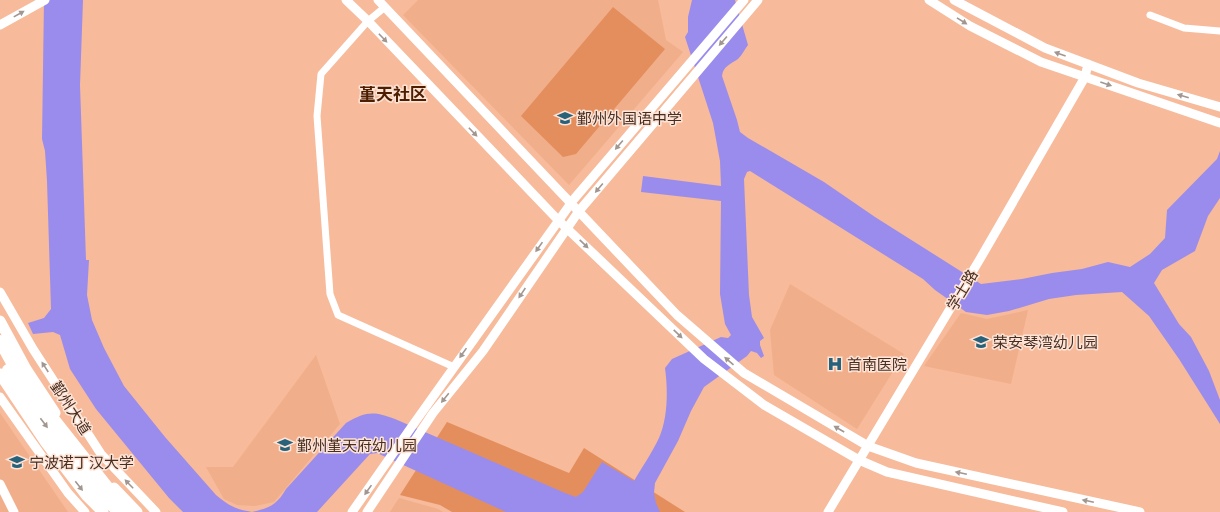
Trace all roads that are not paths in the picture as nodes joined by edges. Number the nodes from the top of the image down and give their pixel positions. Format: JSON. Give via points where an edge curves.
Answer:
{"nodes":[{"id":1,"x":346,"y":0,"type":"edge"},
{"id":2,"x":378,"y":0,"type":"edge"},
{"id":3,"x":758,"y":0,"type":"edge"},
{"id":4,"x":928,"y":0,"type":"edge"},
{"id":5,"x":954,"y":0,"type":"edge"},
{"id":6,"x":743,"y":1,"type":"edge"},
{"id":7,"x":42,"y":2,"type":"edge"},
{"id":8,"x":385,"y":7,"type":"junction"},
{"id":9,"x":1150,"y":15,"type":"dead end"},
{"id":10,"x":368,"y":21,"type":"junction"},
{"id":11,"x":0,"y":25,"type":"edge"},
{"id":12,"x":1220,"y":31,"type":"edge"},
{"id":13,"x":1088,"y":64,"type":"junction"},
{"id":14,"x":1085,"y":77,"type":"junction"},
{"id":15,"x":1220,"y":107,"type":"edge"},
{"id":16,"x":1220,"y":123,"type":"edge"},
{"id":17,"x":571,"y":203,"type":"junction"},
{"id":18,"x":579,"y":211,"type":"junction"},
{"id":19,"x":558,"y":220,"type":"junction"},
{"id":20,"x":567,"y":228,"type":"junction"},
{"id":21,"x":0,"y":292,"type":"edge"},
{"id":22,"x":0,"y":321,"type":"edge"},
{"id":23,"x":0,"y":341,"type":"edge"},
{"id":24,"x":0,"y":355,"type":"edge"},
{"id":25,"x":454,"y":367,"type":"junction"},
{"id":26,"x":0,"y":374,"type":"edge"},
{"id":27,"x":0,"y":397,"type":"edge"},
{"id":28,"x":868,"y":446,"type":"junction"},
{"id":29,"x":859,"y":460,"type":"junction"},
{"id":30,"x":0,"y":484,"type":"edge"},
{"id":31,"x":14,"y":512,"type":"edge"},
{"id":32,"x":85,"y":512,"type":"edge"},
{"id":33,"x":103,"y":512,"type":"edge"},
{"id":34,"x":118,"y":512,"type":"edge"},
{"id":35,"x":127,"y":512,"type":"edge"},
{"id":36,"x":137,"y":512,"type":"edge"},
{"id":37,"x":156,"y":512,"type":"edge"},
{"id":38,"x":352,"y":512,"type":"edge"},
{"id":39,"x":367,"y":512,"type":"edge"},
{"id":40,"x":828,"y":512,"type":"edge"},
{"id":41,"x":1063,"y":512,"type":"edge"},
{"id":42,"x":1140,"y":512,"type":"edge"}],
"edges":[{"from":1,"to":10,"type":"street"},
{"from":2,"to":8,"type":"street"},
{"from":3,"to":18,"type":"street","one_way":true},
{"from":4,"to":14,"type":"street","one_way":true,"via":[[970,26],[1041,62]]},
{"from":13,"to":5,"type":"street","one_way":true,"via":[[1045,48]]},
{"from":6,"to":17,"type":"street","one_way":true},
{"from":11,"to":7,"type":"street","one_way":true},
{"from":8,"to":10,"type":"street"},
{"from":8,"to":17,"type":"street"},
{"from":9,"to":12,"type":"street","via":[[1184,28]]},
{"from":10,"to":19,"type":"street","one_way":true},
{"from":10,"to":25,"type":"street","via":[[321,74],[317,116],[330,294],[338,315]]},
{"from":13,"to":14,"type":"street","name":"学士路"},
{"from":15,"to":13,"type":"street","one_way":true,"via":[[1138,83]]},
{"from":14,"to":16,"type":"street","one_way":true},
{"from":14,"to":28,"type":"street","name":"学士路"},
{"from":17,"to":18,"type":"street"},
{"from":17,"to":19,"type":"street"},
{"from":18,"to":20,"type":"street"},
{"from":28,"to":18,"type":"street","one_way":true,"via":[[744,373],[677,315]]},
{"from":19,"to":20,"type":"street"},
{"from":19,"to":25,"type":"street","one_way":true},
{"from":20,"to":29,"type":"street","one_way":true,"via":[[704,359],[764,405]]},
{"from":20,"to":39,"type":"street","one_way":true,"via":[[483,351],[425,424]]},
{"from":37,"to":21,"type":"street","name":"鄞州大道","one_way":true,"via":[[101,454],[33,349]]},
{"from":22,"to":36,"type":"main road","name":"鄞州大道","via":[[26,369],[62,425]]},
{"from":23,"to":35,"type":"highway","via":[[18,374]]},
{"from":24,"to":34,"type":"highway","one_way":true,"via":[[18,387],[94,489]]},
{"from":25,"to":38,"type":"street","one_way":true},
{"from":26,"to":33,"type":"main road","one_way":true,"via":[[46,443],[86,495]]},
{"from":27,"to":32,"type":"street","via":[[68,493]]},
{"from":28,"to":29,"type":"street","name":"学士路"},
{"from":42,"to":28,"type":"street","one_way":true,"via":[[916,463]]},
{"from":29,"to":40,"type":"street","name":"学士路"},
{"from":29,"to":41,"type":"street","via":[[887,472]]},
{"from":30,"to":31,"type":"street"}]}
